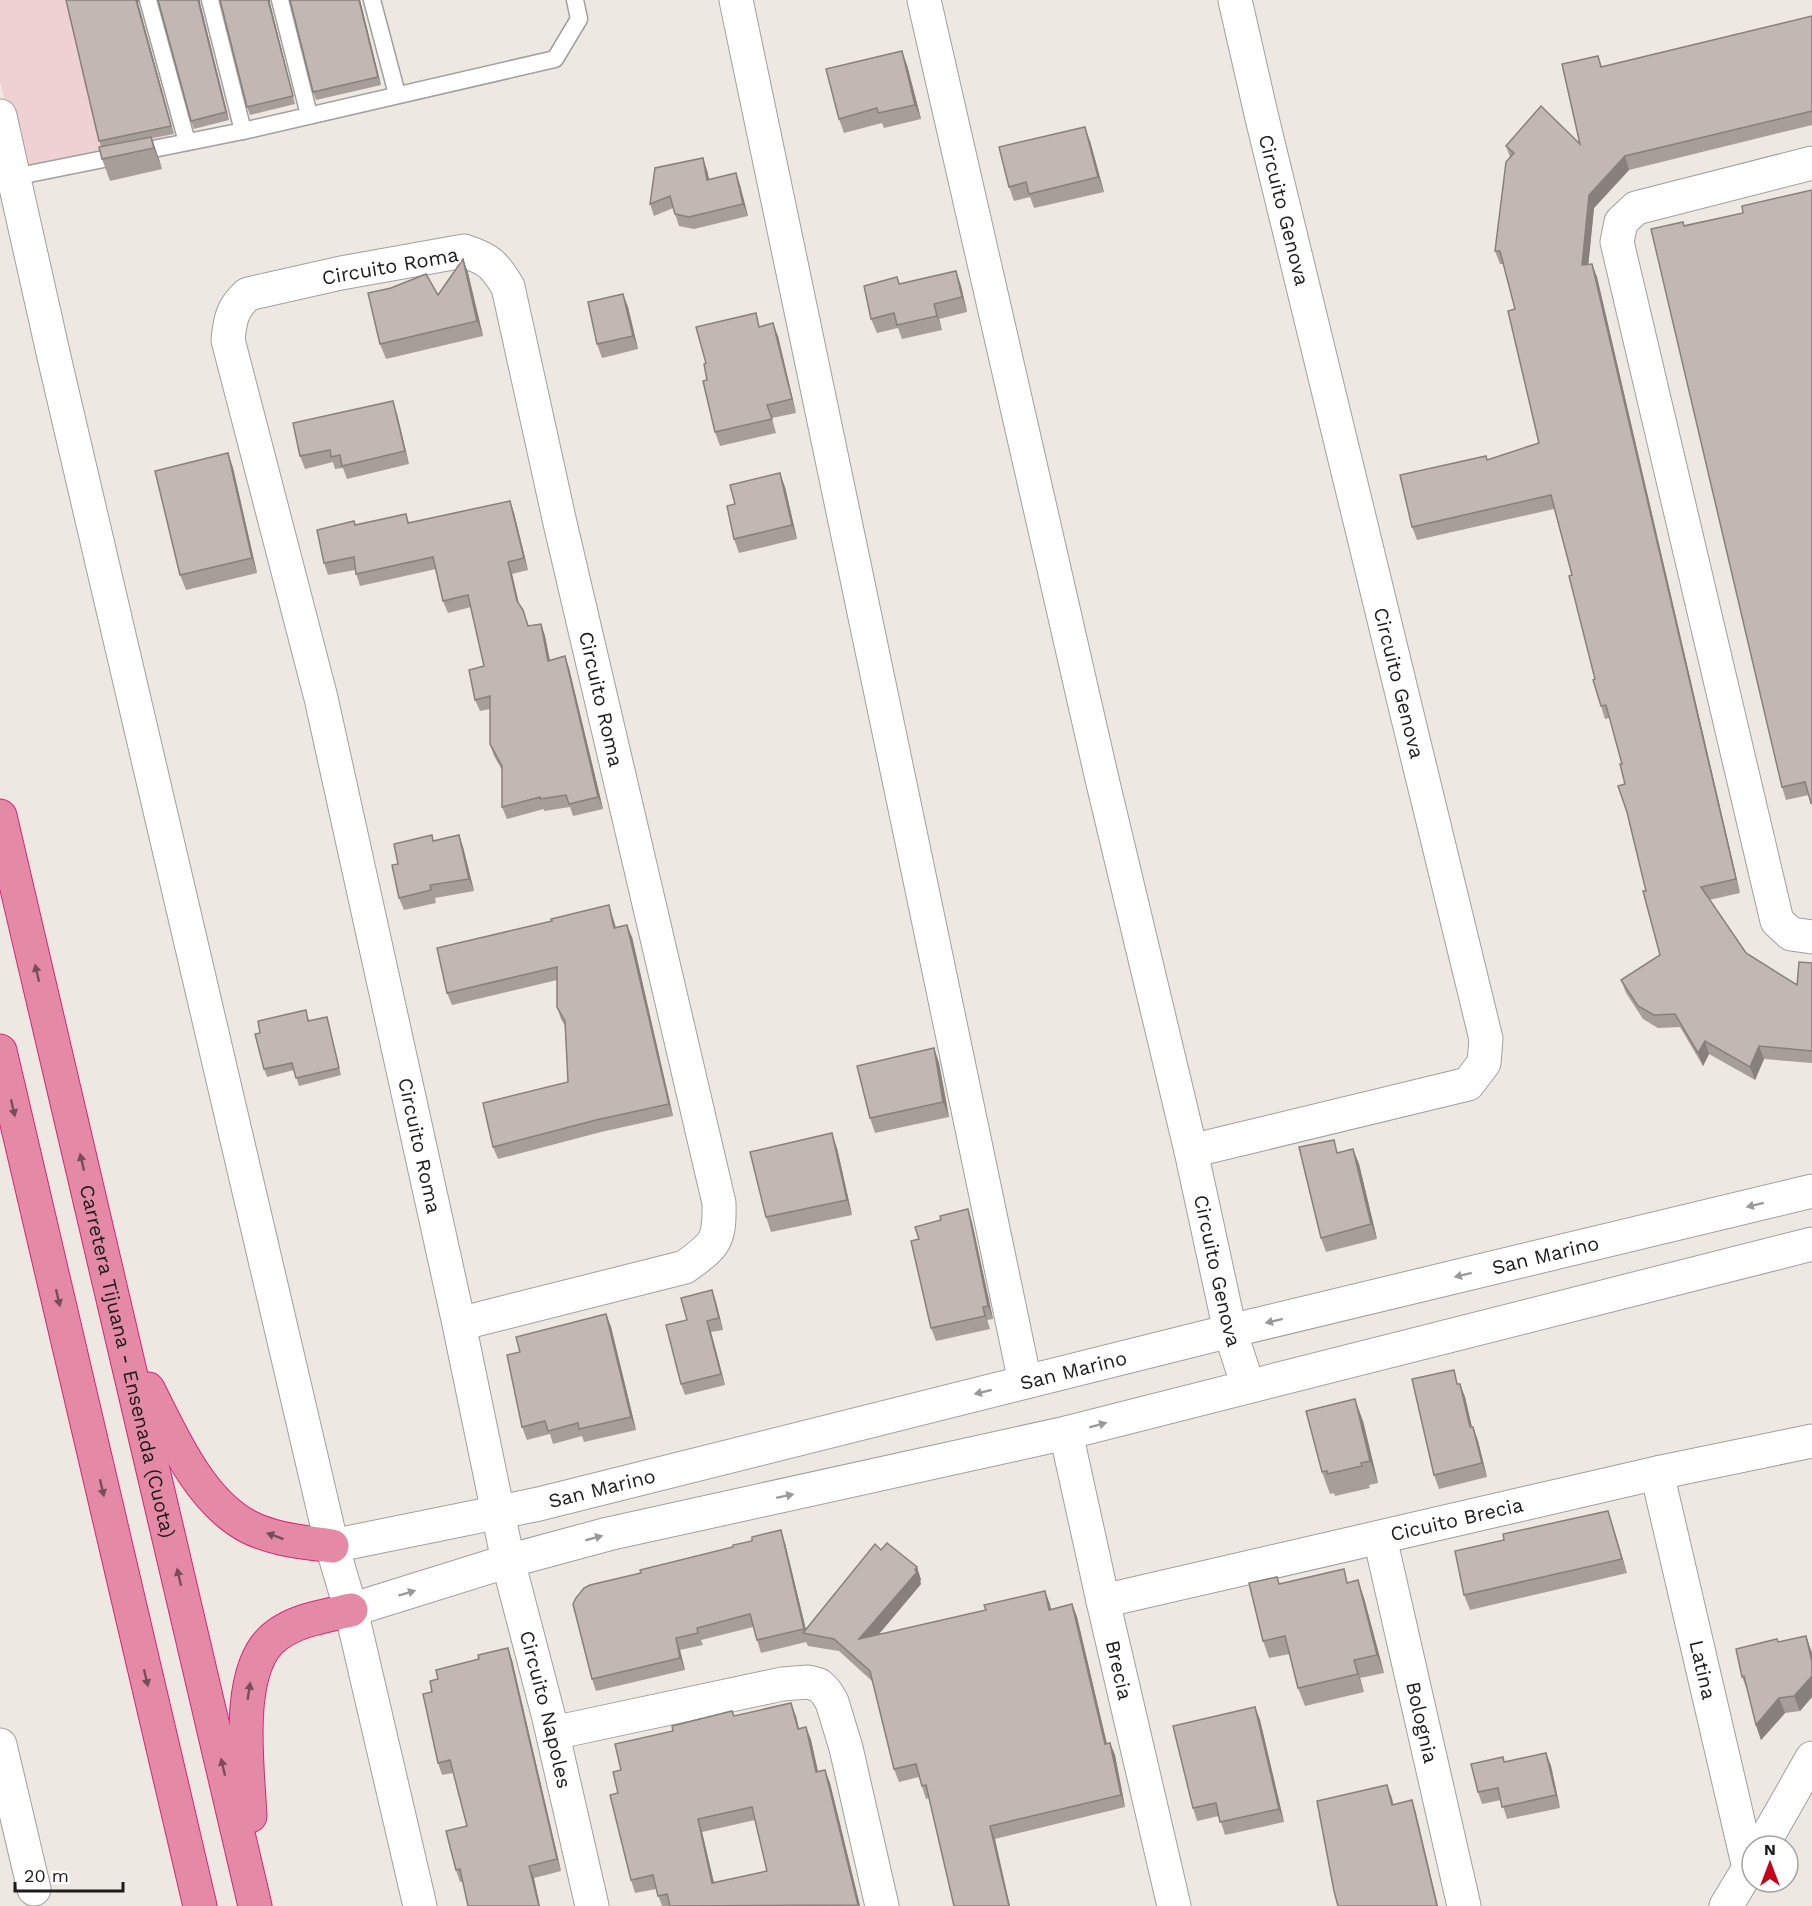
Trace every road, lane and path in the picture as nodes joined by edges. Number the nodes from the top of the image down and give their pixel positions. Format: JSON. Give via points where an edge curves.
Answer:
{"nodes":[{"id":1,"x":148,"y":0,"type":"edge"},
{"id":2,"x":210,"y":0,"type":"edge"},
{"id":3,"x":280,"y":0,"type":"edge"},
{"id":4,"x":372,"y":0,"type":"edge"},
{"id":5,"x":575,"y":0,"type":"edge"},
{"id":6,"x":736,"y":0,"type":"edge"},
{"id":7,"x":924,"y":0,"type":"edge"},
{"id":8,"x":1235,"y":0,"type":"edge"},
{"id":9,"x":397,"y":94,"type":"junction"},
{"id":10,"x":309,"y":115,"type":"junction"},
{"id":11,"x":0,"y":116,"type":"edge"},
{"id":12,"x":243,"y":131,"type":"junction"},
{"id":13,"x":187,"y":142,"type":"junction"},
{"id":14,"x":1812,"y":163,"type":"edge"},
{"id":15,"x":14,"y":177,"type":"junction"},
{"id":16,"x":0,"y":816,"type":"edge"},
{"id":17,"x":1801,"y":936,"type":"edge"},
{"id":18,"x":0,"y":1051,"type":"edge"},
{"id":19,"x":1191,"y":1151,"type":"junction"},
{"id":20,"x":1812,"y":1191,"type":"edge"},
{"id":21,"x":1812,"y":1244,"type":"edge"},
{"id":22,"x":459,"y":1324,"type":"junction"},
{"id":23,"x":1230,"y":1331,"type":"junction"},
{"id":24,"x":123,"y":1338,"type":"junction"},
{"id":25,"x":1025,"y":1382,"type":"junction"},
{"id":26,"x":1248,"y":1386,"type":"junction"},
{"id":27,"x":1066,"y":1433,"type":"junction"},
{"id":28,"x":1812,"y":1441,"type":"edge"},
{"id":29,"x":1657,"y":1473,"type":"junction"},
{"id":30,"x":499,"y":1512,"type":"junction"},
{"id":31,"x":1380,"y":1538,"type":"junction"},
{"id":32,"x":332,"y":1546,"type":"junction"},
{"id":33,"x":508,"y":1561,"type":"junction"},
{"id":34,"x":1103,"y":1601,"type":"junction"},
{"id":35,"x":351,"y":1610,"type":"junction"},
{"id":36,"x":553,"y":1733,"type":"junction"},
{"id":37,"x":0,"y":1745,"type":"edge"},
{"id":38,"x":1812,"y":1758,"type":"edge"},
{"id":39,"x":1748,"y":1834,"type":"edge"},
{"id":40,"x":1768,"y":1834,"type":"edge"},
{"id":41,"x":1740,"y":1882,"type":"edge"},
{"id":42,"x":34,"y":1889,"type":"dead end"},
{"id":43,"x":254,"y":1901,"type":"edge"},
{"id":44,"x":200,"y":1906,"type":"edge"},
{"id":45,"x":420,"y":1906,"type":"edge"},
{"id":46,"x":592,"y":1906,"type":"edge"},
{"id":47,"x":882,"y":1906,"type":"edge"},
{"id":48,"x":1174,"y":1906,"type":"edge"},
{"id":49,"x":1464,"y":1906,"type":"edge"},
{"id":50,"x":1726,"y":1906,"type":"edge"}],
"edges":[{"from":1,"to":13,"type":"lane"},
{"from":2,"to":12,"type":"lane"},
{"from":3,"to":10,"type":"lane"},
{"from":4,"to":9,"type":"lane"},
{"from":5,"to":9,"type":"lane","via":[[579,18],[555,59]]},
{"from":6,"to":25,"type":"street"},
{"from":7,"to":19,"type":"street","name":"Circuito Genova"},
{"from":8,"to":19,"type":"street","name":"Circuito Genova","via":[[1486,1039],[1484,1063],[1468,1084]]},
{"from":9,"to":10,"type":"lane"},
{"from":10,"to":12,"type":"lane"},
{"from":11,"to":15,"type":"street"},
{"from":12,"to":13,"type":"lane"},
{"from":13,"to":15,"type":"lane"},
{"from":14,"to":17,"type":"street","via":[[1636,208],[1621,222],[1617,242],[1777,921]]},
{"from":15,"to":32,"type":"street"},
{"from":24,"to":16,"type":"highway","name":"Carretera Tijuana - Ensenada (Cuota)","one_way":true},
{"from":18,"to":44,"type":"highway","one_way":true},
{"from":19,"to":23,"type":"street","name":"Circuito Genova"},
{"from":20,"to":23,"type":"street","name":"San Marino","one_way":true},
{"from":21,"to":26,"type":"street"},
{"from":22,"to":22,"type":"street","name":"Circuito Roma","via":[[321,698],[228,340],[230,317],[248,294],[464,251],[496,267],[508,286],[719,1203],[720,1227],[712,1247],[685,1267]]},
{"from":22,"to":30,"type":"street","name":"Circuito Roma"},
{"from":23,"to":25,"type":"street","name":"San Marino"},
{"from":23,"to":26,"type":"street","name":"Circuito Genova"},
{"from":32,"to":24,"type":"highway","one_way":true,"via":[[288,1540],[247,1526],[226,1510],[202,1486],[175,1443]]},
{"from":43,"to":24,"type":"highway","name":"Carretera Tijuana - Ensenada (Cuota)","one_way":true},
{"from":25,"to":30,"type":"street","name":"San Marino","one_way":true},
{"from":27,"to":26,"type":"street","one_way":true},
{"from":33,"to":27,"type":"street","one_way":true,"via":[[608,1534]]},
{"from":27,"to":34,"type":"street","name":"Brecia"},
{"from":28,"to":29,"type":"street","name":"Cicuito Brecia"},
{"from":29,"to":31,"type":"street","name":"Cicuito Brecia"},
{"from":29,"to":39,"type":"street","name":"Latina"},
{"from":30,"to":32,"type":"street","name":"San Marino"},
{"from":30,"to":33,"type":"street","name":"Circuito Napoles"},
{"from":31,"to":34,"type":"street","name":"Cicuito Brecia"},
{"from":31,"to":49,"type":"street","name":"Bolognia"},
{"from":32,"to":35,"type":"street"},
{"from":35,"to":33,"type":"street","one_way":true},
{"from":33,"to":36,"type":"street","name":"Circuito Napoles"},
{"from":34,"to":48,"type":"street","name":"Brecia"},
{"from":43,"to":35,"type":"highway","one_way":true,"via":[[245,1719],[249,1684],[261,1652],[276,1635],[304,1621]]},
{"from":35,"to":45,"type":"street"},
{"from":36,"to":46,"type":"street","name":"Circuito Napoles"},
{"from":36,"to":47,"type":"street","via":[[782,1684],[819,1685],[832,1702],[846,1748]]},
{"from":37,"to":42,"type":"street"},
{"from":38,"to":40,"type":"street"},
{"from":41,"to":50,"type":"street"}]}
